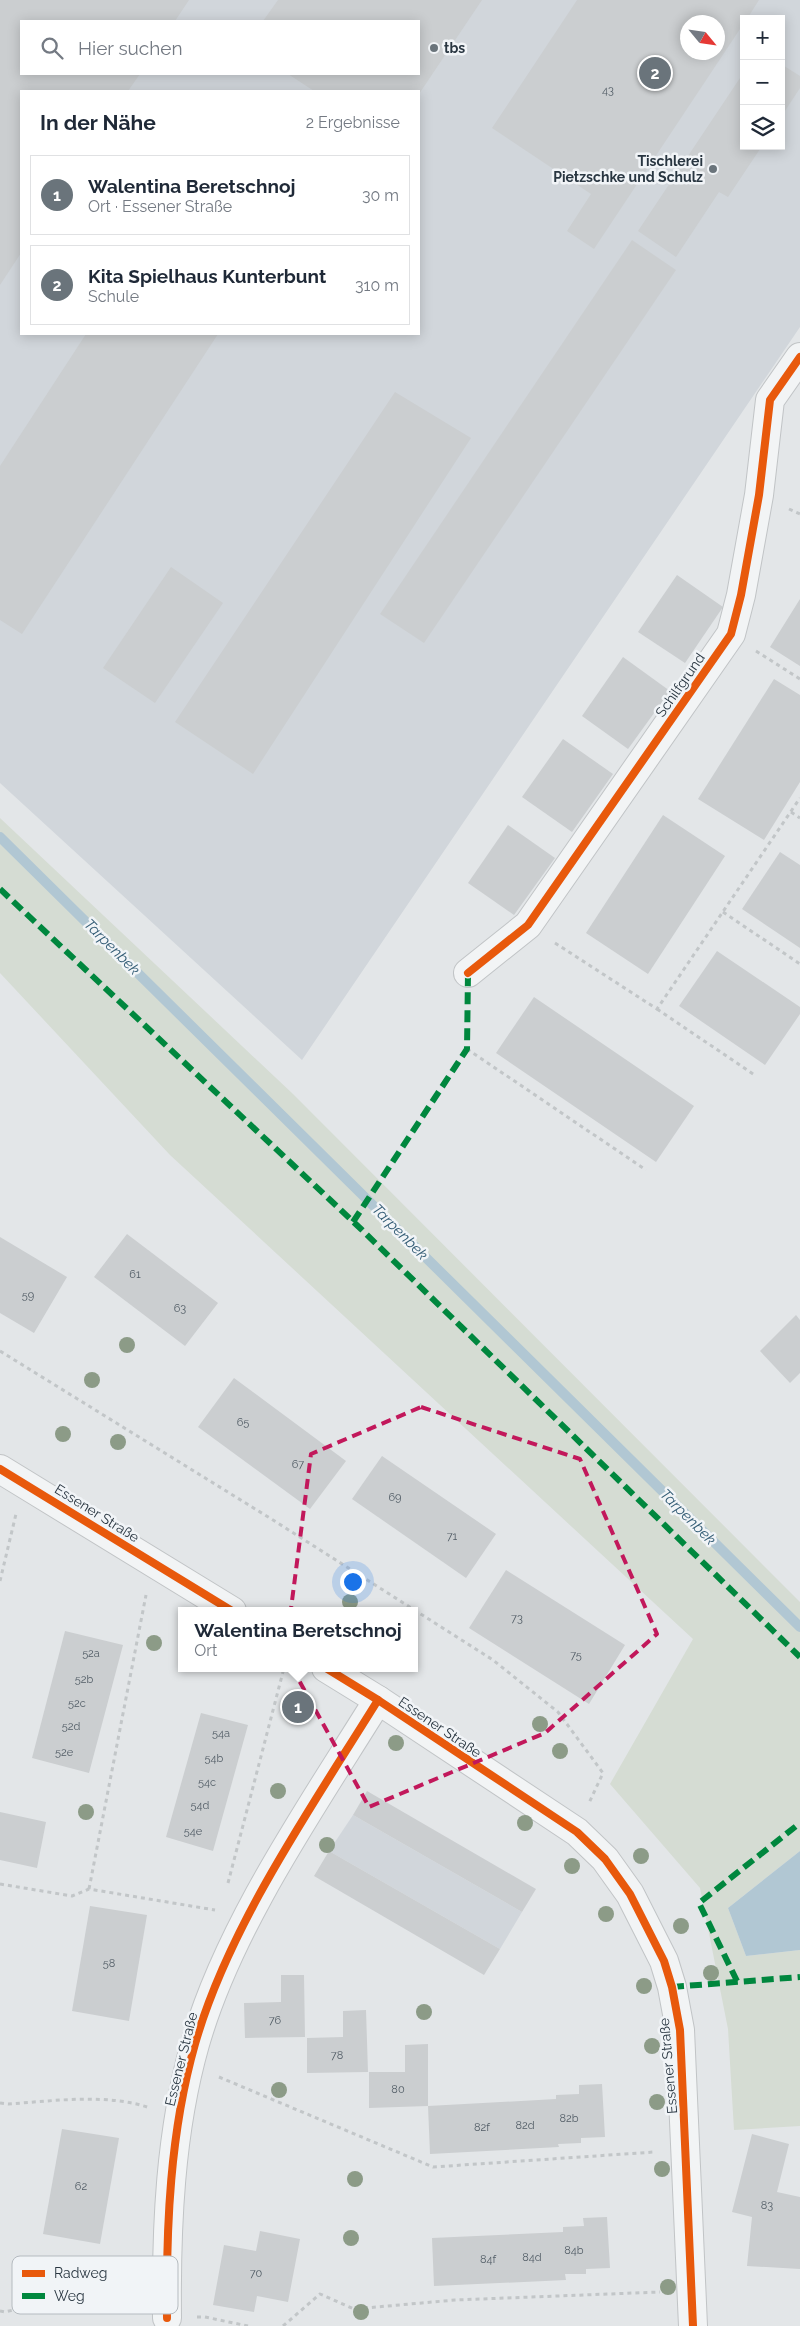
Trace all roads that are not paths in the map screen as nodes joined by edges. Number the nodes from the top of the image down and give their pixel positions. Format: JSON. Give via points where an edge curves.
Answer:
{"nodes":[{"id":1,"x":800,"y":356,"type":"edge"},
{"id":2,"x":468,"y":973,"type":"dead end"},
{"id":3,"x":0,"y":1469,"type":"edge"},
{"id":4,"x":225,"y":1607,"type":"edge"},
{"id":5,"x":332,"y":1672,"type":"edge"},
{"id":6,"x":378,"y":1700,"type":"junction"},
{"id":7,"x":168,"y":2256,"type":"edge"},
{"id":8,"x":693,"y":2326,"type":"edge"}],
"edges":[{"from":1,"to":2,"type":"street","name":"Schilfgrund","via":[[770,400],[759,495],[731,634],[528,925]]},
{"from":3,"to":4,"type":"street","name":"Essener Straße"},
{"from":5,"to":6,"type":"street","name":"Essener Straße"},
{"from":6,"to":7,"type":"street","name":"Essener Straße","via":[[279,1861],[209,2001],[190,2065],[179,2119]]},
{"from":6,"to":8,"type":"street","name":"Essener Straße","via":[[577,1832],[605,1859],[630,1894],[664,1961],[680,2030]]}]}
